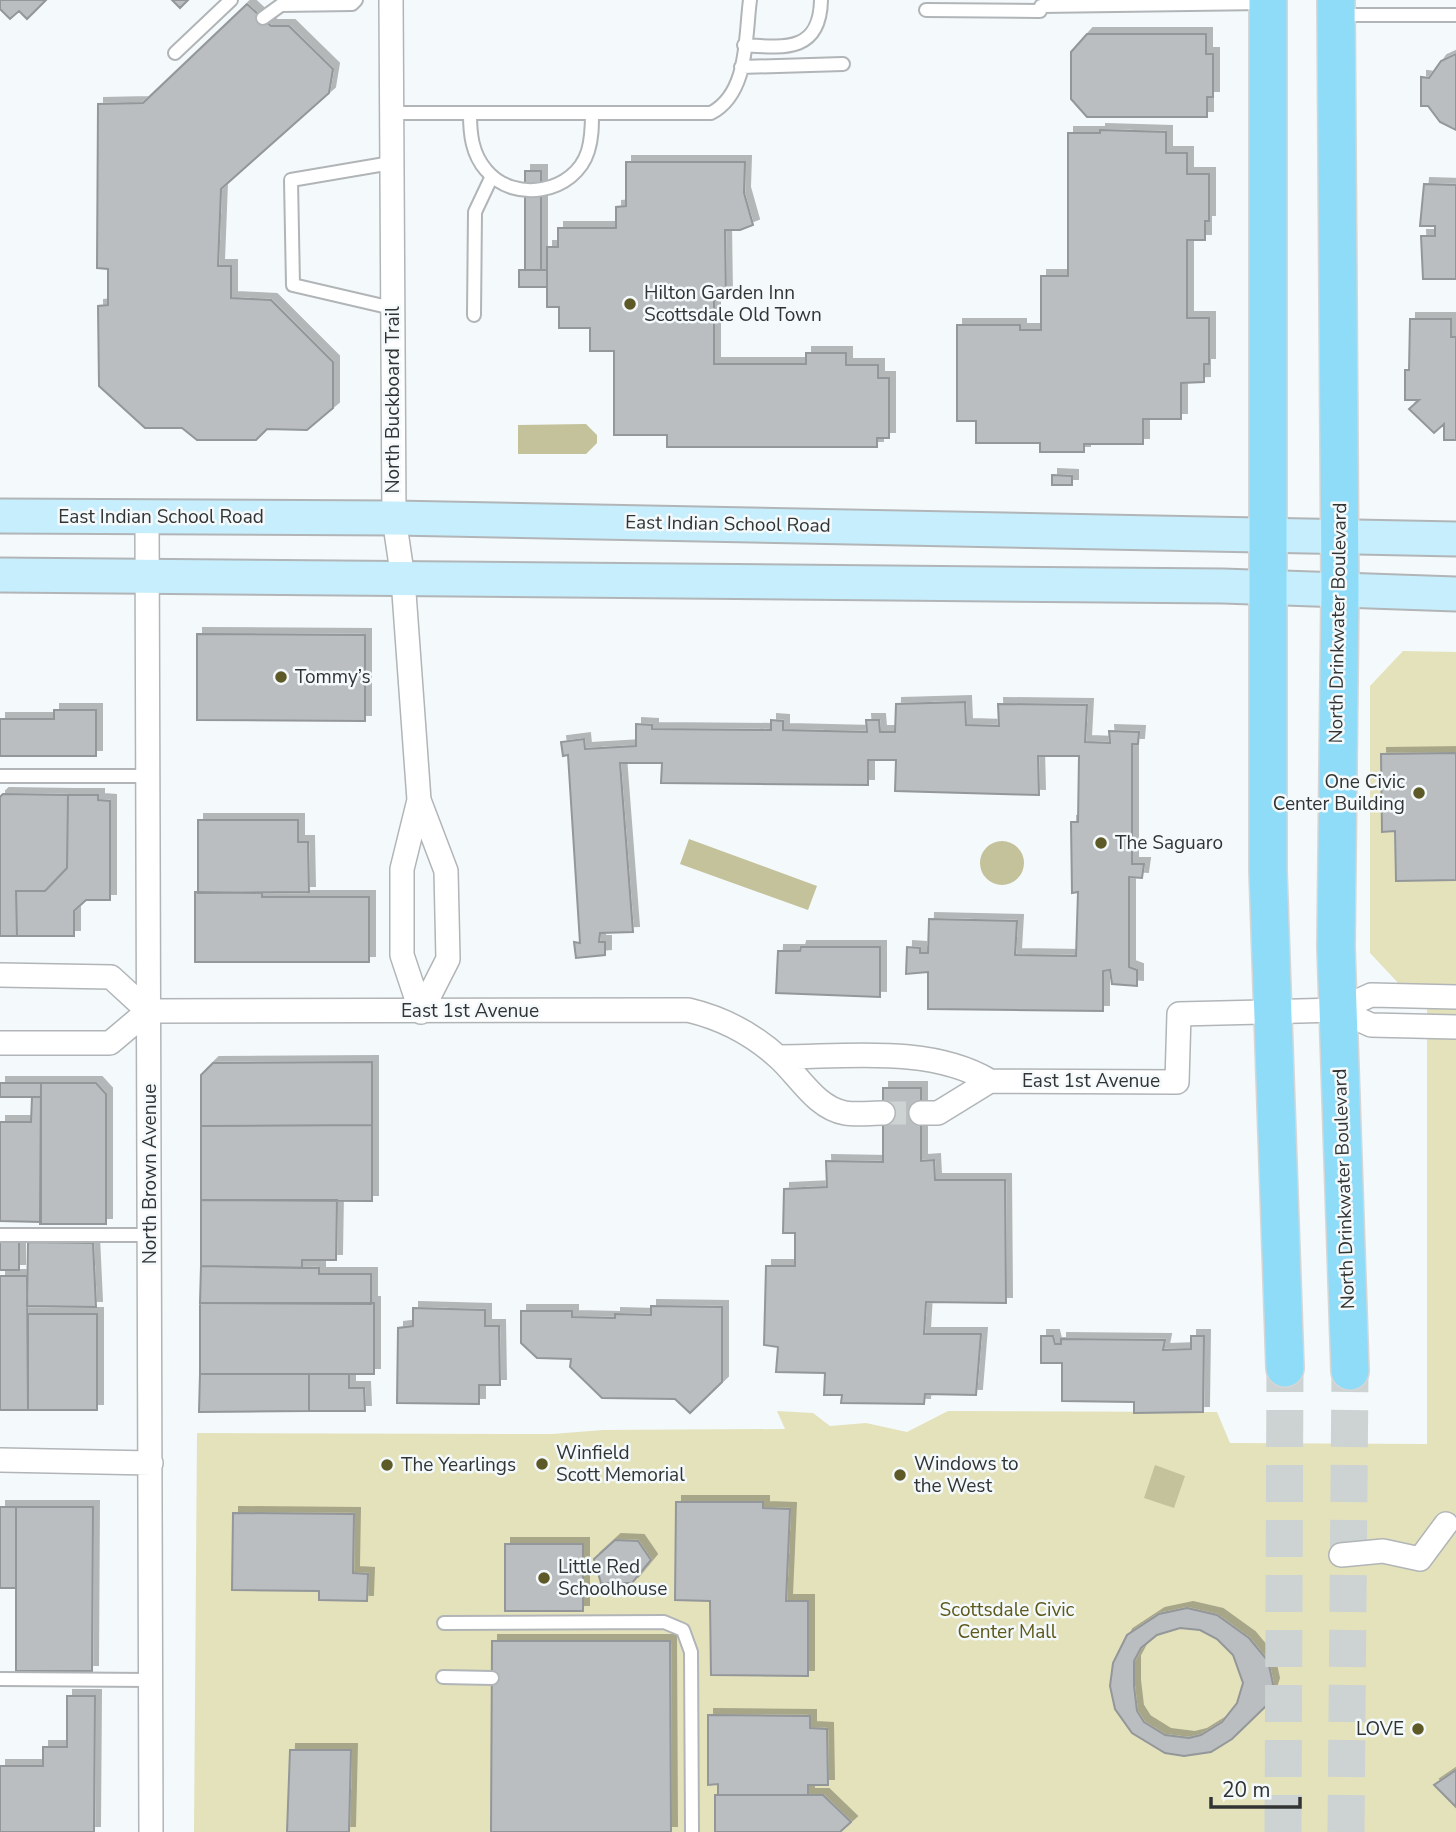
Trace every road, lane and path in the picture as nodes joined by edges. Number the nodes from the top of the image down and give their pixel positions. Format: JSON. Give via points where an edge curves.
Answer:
{"nodes":[{"id":1,"x":231,"y":0,"type":"edge"},
{"id":2,"x":356,"y":0,"type":"edge"},
{"id":3,"x":391,"y":0,"type":"edge"},
{"id":4,"x":750,"y":0,"type":"edge"},
{"id":5,"x":821,"y":0,"type":"edge"},
{"id":6,"x":1268,"y":2,"type":"edge"},
{"id":7,"x":1336,"y":8,"type":"edge"},
{"id":8,"x":926,"y":9,"type":"dead end"},
{"id":9,"x":1456,"y":15,"type":"edge"},
{"id":10,"x":263,"y":18,"type":"dead end"},
{"id":11,"x":744,"y":45,"type":"junction"},
{"id":12,"x":175,"y":53,"type":"dead end"},
{"id":13,"x":843,"y":64,"type":"dead end"},
{"id":14,"x":741,"y":67,"type":"junction"},
{"id":15,"x":391,"y":113,"type":"junction"},
{"id":16,"x":592,"y":113,"type":"junction"},
{"id":17,"x":470,"y":114,"type":"junction"},
{"id":18,"x":391,"y":163,"type":"junction"},
{"id":19,"x":492,"y":176,"type":"junction"},
{"id":20,"x":392,"y":308,"type":"junction"},
{"id":21,"x":474,"y":315,"type":"dead end"},
{"id":22,"x":0,"y":516,"type":"edge"},
{"id":23,"x":147,"y":517,"type":"junction"},
{"id":24,"x":394,"y":518,"type":"junction"},
{"id":25,"x":1268,"y":534,"type":"junction"},
{"id":26,"x":1340,"y":536,"type":"junction"},
{"id":27,"x":1456,"y":539,"type":"edge"},
{"id":28,"x":0,"y":575,"type":"edge"},
{"id":29,"x":146,"y":576,"type":"junction"},
{"id":30,"x":403,"y":579,"type":"junction"},
{"id":31,"x":1268,"y":588,"type":"junction"},
{"id":32,"x":1340,"y":591,"type":"junction"},
{"id":33,"x":1456,"y":594,"type":"edge"},
{"id":34,"x":0,"y":776,"type":"edge"},
{"id":35,"x":148,"y":776,"type":"junction"},
{"id":36,"x":419,"y":800,"type":"junction"},
{"id":37,"x":0,"y":975,"type":"edge"},
{"id":38,"x":1456,"y":997,"type":"edge"},
{"id":39,"x":1338,"y":1010,"type":"junction"},
{"id":40,"x":148,"y":1012,"type":"junction"},
{"id":41,"x":421,"y":1012,"type":"junction"},
{"id":42,"x":1271,"y":1014,"type":"junction"},
{"id":43,"x":1456,"y":1027,"type":"edge"},
{"id":44,"x":0,"y":1042,"type":"edge"},
{"id":45,"x":779,"y":1057,"type":"junction"},
{"id":46,"x":990,"y":1081,"type":"junction"},
{"id":47,"x":883,"y":1113,"type":"tunnel mouth"},
{"id":48,"x":921,"y":1113,"type":"tunnel mouth"},
{"id":49,"x":0,"y":1235,"type":"edge"},
{"id":50,"x":149,"y":1235,"type":"junction"},
{"id":51,"x":1285,"y":1368,"type":"tunnel mouth"},
{"id":52,"x":1350,"y":1371,"type":"tunnel mouth"},
{"id":53,"x":0,"y":1460,"type":"edge"},
{"id":54,"x":151,"y":1463,"type":"junction"},
{"id":55,"x":1446,"y":1524,"type":"dead end"},
{"id":56,"x":1341,"y":1555,"type":"dead end"},
{"id":57,"x":443,"y":1623,"type":"dead end"},
{"id":58,"x":443,"y":1677,"type":"dead end"},
{"id":59,"x":492,"y":1678,"type":"dead end"},
{"id":60,"x":0,"y":1679,"type":"edge"},
{"id":61,"x":153,"y":1679,"type":"junction"},
{"id":62,"x":151,"y":1832,"type":"edge"},
{"id":63,"x":692,"y":1832,"type":"edge"}],
"edges":[{"from":1,"to":12,"type":"lane"},
{"from":2,"to":10,"type":"lane","via":[[352,4],[281,5]]},
{"from":3,"to":15,"type":"street","name":"North Buckboard Trail"},
{"from":4,"to":11,"type":"lane"},
{"from":5,"to":11,"type":"lane","via":[[820,18],[808,39],[784,48]]},
{"from":6,"to":8,"type":"lane"},
{"from":6,"to":25,"type":"main road"},
{"from":7,"to":9,"type":"lane"},
{"from":7,"to":26,"type":"main road","name":"North Drinkwater Boulevard"},
{"from":11,"to":14,"type":"lane"},
{"from":13,"to":14,"type":"lane"},
{"from":14,"to":16,"type":"lane","via":[[740,80],[730,97],[711,113]]},
{"from":15,"to":17,"type":"lane"},
{"from":15,"to":18,"type":"street","name":"North Buckboard Trail"},
{"from":16,"to":17,"type":"lane"},
{"from":16,"to":19,"type":"lane","via":[[587,153],[577,170],[561,183],[542,190],[521,190]]},
{"from":17,"to":19,"type":"lane","via":[[475,154]]},
{"from":18,"to":20,"type":"street","name":"North Buckboard Trail"},
{"from":18,"to":20,"type":"lane","via":[[291,180],[293,285]]},
{"from":19,"to":21,"type":"lane","via":[[475,212]]},
{"from":20,"to":24,"type":"street","name":"North Buckboard Trail"},
{"from":22,"to":23,"type":"main road","name":"East Indian School Road"},
{"from":23,"to":24,"type":"main road","name":"East Indian School Road"},
{"from":23,"to":29,"type":"street","name":"North Brown Avenue"},
{"from":24,"to":25,"type":"main road","name":"East Indian School Road"},
{"from":24,"to":30,"type":"street","name":"North Buckboard Trail"},
{"from":25,"to":26,"type":"main road","name":"East Indian School Road"},
{"from":25,"to":31,"type":"main road"},
{"from":26,"to":27,"type":"main road","name":"East Indian School Road"},
{"from":26,"to":32,"type":"main road","name":"North Drinkwater Boulevard"},
{"from":28,"to":29,"type":"main road"},
{"from":29,"to":30,"type":"main road"},
{"from":29,"to":35,"type":"street","name":"North Brown Avenue"},
{"from":30,"to":31,"type":"main road"},
{"from":30,"to":36,"type":"street","name":"North Buckboard Trail"},
{"from":31,"to":32,"type":"main road"},
{"from":31,"to":42,"type":"main road"},
{"from":32,"to":33,"type":"main road"},
{"from":32,"to":39,"type":"main road","name":"North Drinkwater Boulevard"},
{"from":34,"to":35,"type":"lane"},
{"from":35,"to":40,"type":"street","name":"North Brown Avenue"},
{"from":36,"to":41,"type":"street","name":"North Buckboard Trail","via":[[402,869],[402,955]]},
{"from":36,"to":41,"type":"street","name":"North Buckboard Trail","via":[[446,871],[449,959]]},
{"from":37,"to":40,"type":"street","via":[[111,977]]},
{"from":38,"to":39,"type":"street","via":[[1371,995]]},
{"from":39,"to":42,"type":"street","name":"East 1st Avenue"},
{"from":39,"to":43,"type":"street","via":[[1371,1025]]},
{"from":39,"to":52,"type":"main road","name":"North Drinkwater Boulevard"},
{"from":40,"to":41,"type":"street","name":"East 1st Avenue"},
{"from":40,"to":44,"type":"street","via":[[110,1042]]},
{"from":40,"to":50,"type":"street","name":"North Brown Avenue"},
{"from":41,"to":45,"type":"street","name":"East 1st Avenue","via":[[688,1010],[715,1016]]},
{"from":42,"to":46,"type":"street","name":"East 1st Avenue","via":[[1179,1014],[1177,1082]]},
{"from":42,"to":51,"type":"main road"},
{"from":45,"to":46,"type":"street","name":"East 1st Avenue","via":[[928,1059],[970,1069]]},
{"from":45,"to":47,"type":"street","name":"East 1st Avenue","via":[[818,1099],[843,1113]]},
{"from":46,"to":48,"type":"street","via":[[938,1113]]},
{"from":49,"to":50,"type":"lane"},
{"from":50,"to":54,"type":"street","name":"North Brown Avenue"},
{"from":53,"to":54,"type":"street"},
{"from":54,"to":61,"type":"street","name":"North Brown Avenue"},
{"from":55,"to":56,"type":"street","via":[[1420,1559],[1383,1551]]},
{"from":57,"to":63,"type":"lane","via":[[664,1622],[684,1630],[691,1652]]},
{"from":58,"to":59,"type":"lane"},
{"from":60,"to":61,"type":"lane"},
{"from":61,"to":62,"type":"street","name":"North Brown Avenue"}]}
